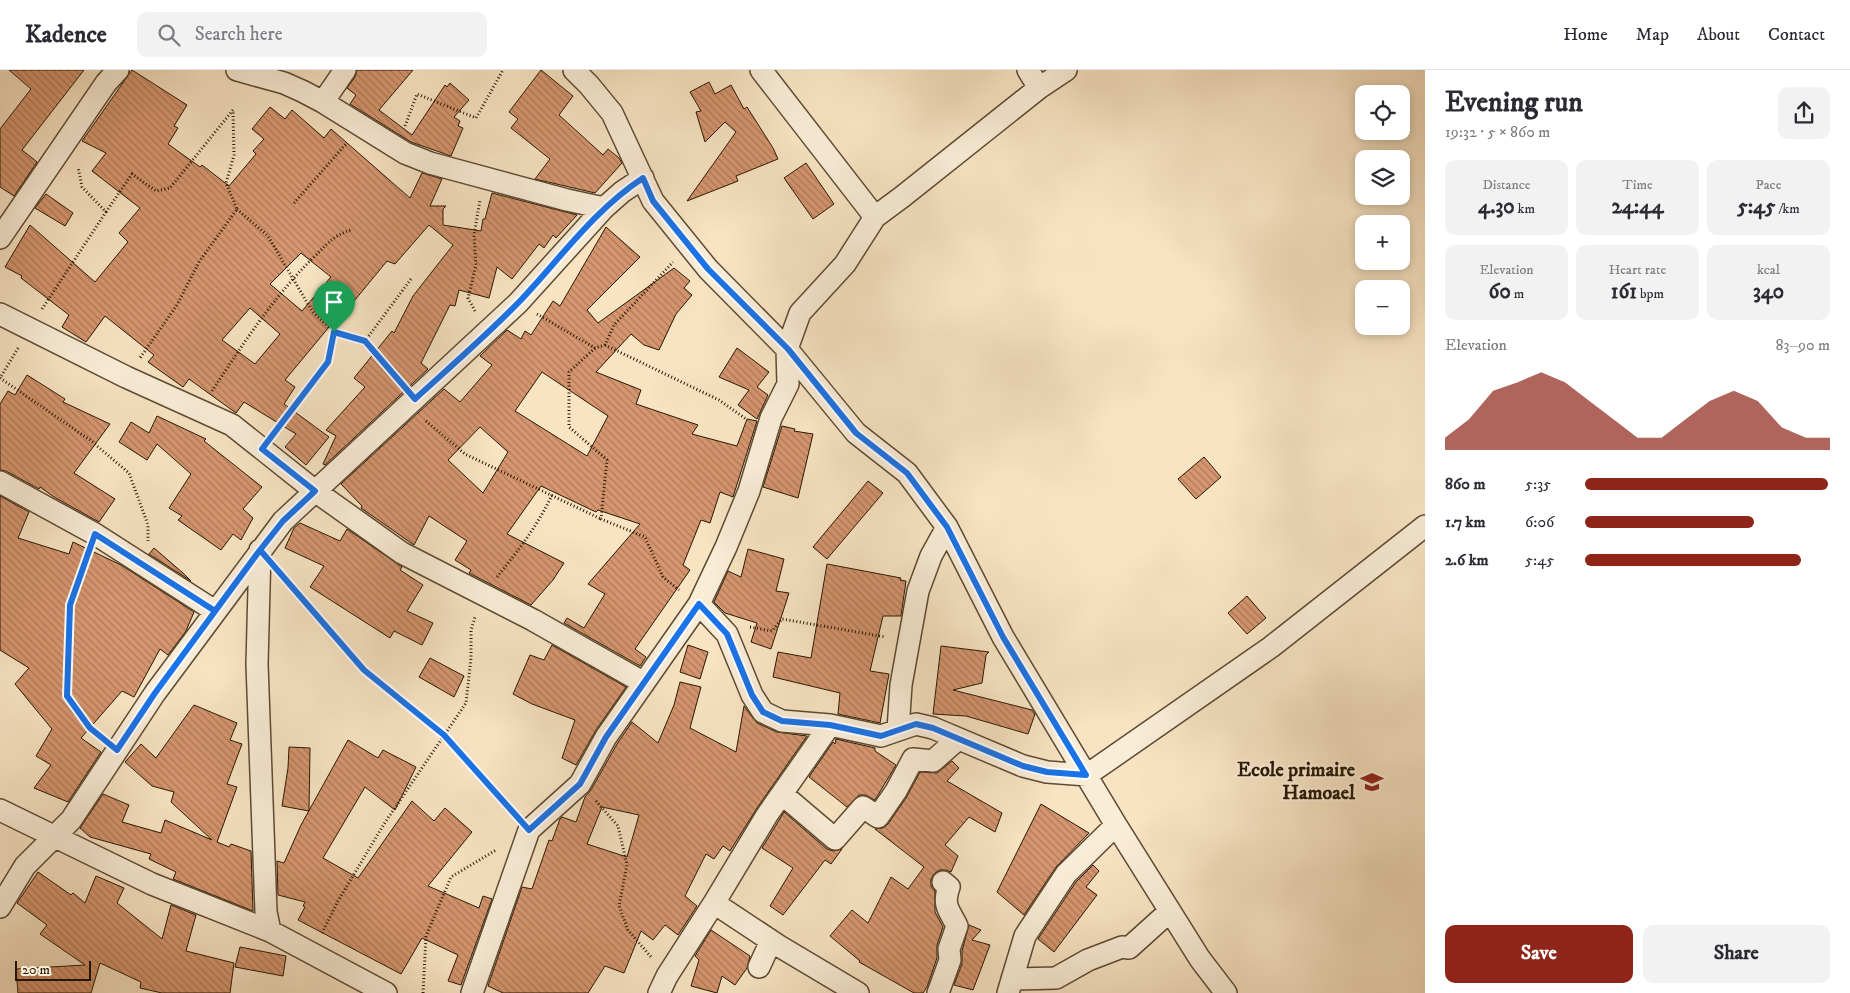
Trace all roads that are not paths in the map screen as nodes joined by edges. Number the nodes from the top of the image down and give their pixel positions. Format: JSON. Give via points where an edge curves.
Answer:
{"nodes":[{"id":1,"x":118,"y":70,"type":"edge"},
{"id":2,"x":237,"y":70,"type":"edge"},
{"id":3,"x":345,"y":70,"type":"edge"},
{"id":4,"x":574,"y":70,"type":"edge"},
{"id":5,"x":761,"y":70,"type":"edge"},
{"id":6,"x":1028,"y":70,"type":"edge"},
{"id":7,"x":1066,"y":70,"type":"edge"},
{"id":8,"x":1039,"y":88,"type":"junction"},
{"id":9,"x":323,"y":102,"type":"junction"},
{"id":10,"x":643,"y":178,"type":"junction"},
{"id":11,"x":604,"y":208,"type":"junction"},
{"id":12,"x":876,"y":217,"type":"junction"},
{"id":13,"x":0,"y":238,"type":"edge"},
{"id":14,"x":0,"y":314,"type":"edge"},
{"id":15,"x":788,"y":349,"type":"junction"},
{"id":16,"x":0,"y":482,"type":"edge"},
{"id":17,"x":315,"y":491,"type":"junction"},
{"id":18,"x":1425,"y":526,"type":"edge"},
{"id":19,"x":947,"y":527,"type":"junction"},
{"id":20,"x":260,"y":550,"type":"junction"},
{"id":21,"x":699,"y":604,"type":"junction"},
{"id":22,"x":215,"y":611,"type":"junction"},
{"id":23,"x":644,"y":683,"type":"junction"},
{"id":24,"x":830,"y":725,"type":"junction"},
{"id":25,"x":898,"y":730,"type":"junction"},
{"id":26,"x":958,"y":739,"type":"junction"},
{"id":27,"x":1086,"y":775,"type":"junction"},
{"id":28,"x":782,"y":794,"type":"junction"},
{"id":29,"x":0,"y":810,"type":"edge"},
{"id":30,"x":1116,"y":825,"type":"junction"},
{"id":31,"x":55,"y":836,"type":"junction"},
{"id":32,"x":943,"y":882,"type":"dead end"},
{"id":33,"x":714,"y":903,"type":"junction"},
{"id":34,"x":0,"y":908,"type":"edge"},
{"id":35,"x":1170,"y":911,"type":"junction"},
{"id":36,"x":270,"y":931,"type":"junction"},
{"id":37,"x":771,"y":941,"type":"junction"},
{"id":38,"x":759,"y":967,"type":"dead end"},
{"id":39,"x":663,"y":984,"type":"edge"},
{"id":40,"x":1010,"y":986,"type":"edge"},
{"id":41,"x":851,"y":991,"type":"edge"},
{"id":42,"x":386,"y":993,"type":"edge"},
{"id":43,"x":472,"y":993,"type":"edge"},
{"id":44,"x":938,"y":993,"type":"edge"},
{"id":45,"x":1226,"y":993,"type":"edge"}],
"edges":[{"from":1,"to":13,"type":"street"},
{"from":2,"to":9,"type":"street","via":[[284,83]]},
{"from":3,"to":9,"type":"street"},
{"from":4,"to":10,"type":"street","via":[[612,113]]},
{"from":5,"to":12,"type":"street"},
{"from":6,"to":8,"type":"street"},
{"from":7,"to":8,"type":"street"},
{"from":8,"to":12,"type":"street"},
{"from":9,"to":11,"type":"street","via":[[396,148],[430,164]]},
{"from":10,"to":11,"type":"street"},
{"from":10,"to":15,"type":"street","via":[[653,201],[708,269]]},
{"from":11,"to":17,"type":"street","via":[[518,303]]},
{"from":12,"to":15,"type":"street","via":[[845,264],[800,313]]},
{"from":14,"to":17,"type":"street","via":[[232,425]]},
{"from":15,"to":19,"type":"street","via":[[856,433],[907,473]]},
{"from":15,"to":21,"type":"street","via":[[788,384],[771,418],[749,492]]},
{"from":16,"to":22,"type":"street","via":[[95,534]]},
{"from":17,"to":20,"type":"street","via":[[283,521]]},
{"from":17,"to":23,"type":"street","via":[[402,553],[533,620]]},
{"from":18,"to":27,"type":"street","via":[[1271,648]]},
{"from":19,"to":25,"type":"street","via":[[930,556],[918,591],[901,685]]},
{"from":19,"to":27,"type":"street","via":[[1003,637]]},
{"from":20,"to":22,"type":"street"},
{"from":20,"to":36,"type":"street","via":[[257,664],[266,912]]},
{"from":21,"to":23,"type":"street"},
{"from":21,"to":24,"type":"street","via":[[727,634],[752,695],[763,712],[782,721]]},
{"from":22,"to":31,"type":"street","via":[[155,693],[71,820]]},
{"from":23,"to":43,"type":"street","via":[[606,737],[580,784],[529,830]]},
{"from":24,"to":25,"type":"street","via":[[881,736]]},
{"from":24,"to":28,"type":"street"},
{"from":25,"to":26,"type":"street","via":[[916,724]]},
{"from":26,"to":27,"type":"street","via":[[1023,766],[1047,772]]},
{"from":26,"to":28,"type":"street","via":[[933,761],[913,759],[878,817],[863,808],[834,839]]},
{"from":27,"to":30,"type":"street"},
{"from":28,"to":33,"type":"street"},
{"from":29,"to":31,"type":"street"},
{"from":30,"to":35,"type":"street"},
{"from":30,"to":40,"type":"street","via":[[1066,874],[1025,936]]},
{"from":31,"to":34,"type":"street","via":[[16,877]]},
{"from":31,"to":36,"type":"street","via":[[152,884]]},
{"from":32,"to":44,"type":"street","via":[[949,888],[945,898],[948,911],[958,926]]},
{"from":33,"to":37,"type":"street"},
{"from":33,"to":39,"type":"street"},
{"from":35,"to":40,"type":"street","via":[[1129,948],[1122,947],[1088,960],[1056,978]]},
{"from":35,"to":45,"type":"street"},
{"from":36,"to":42,"type":"street"},
{"from":37,"to":38,"type":"street"},
{"from":37,"to":41,"type":"street"}]}
